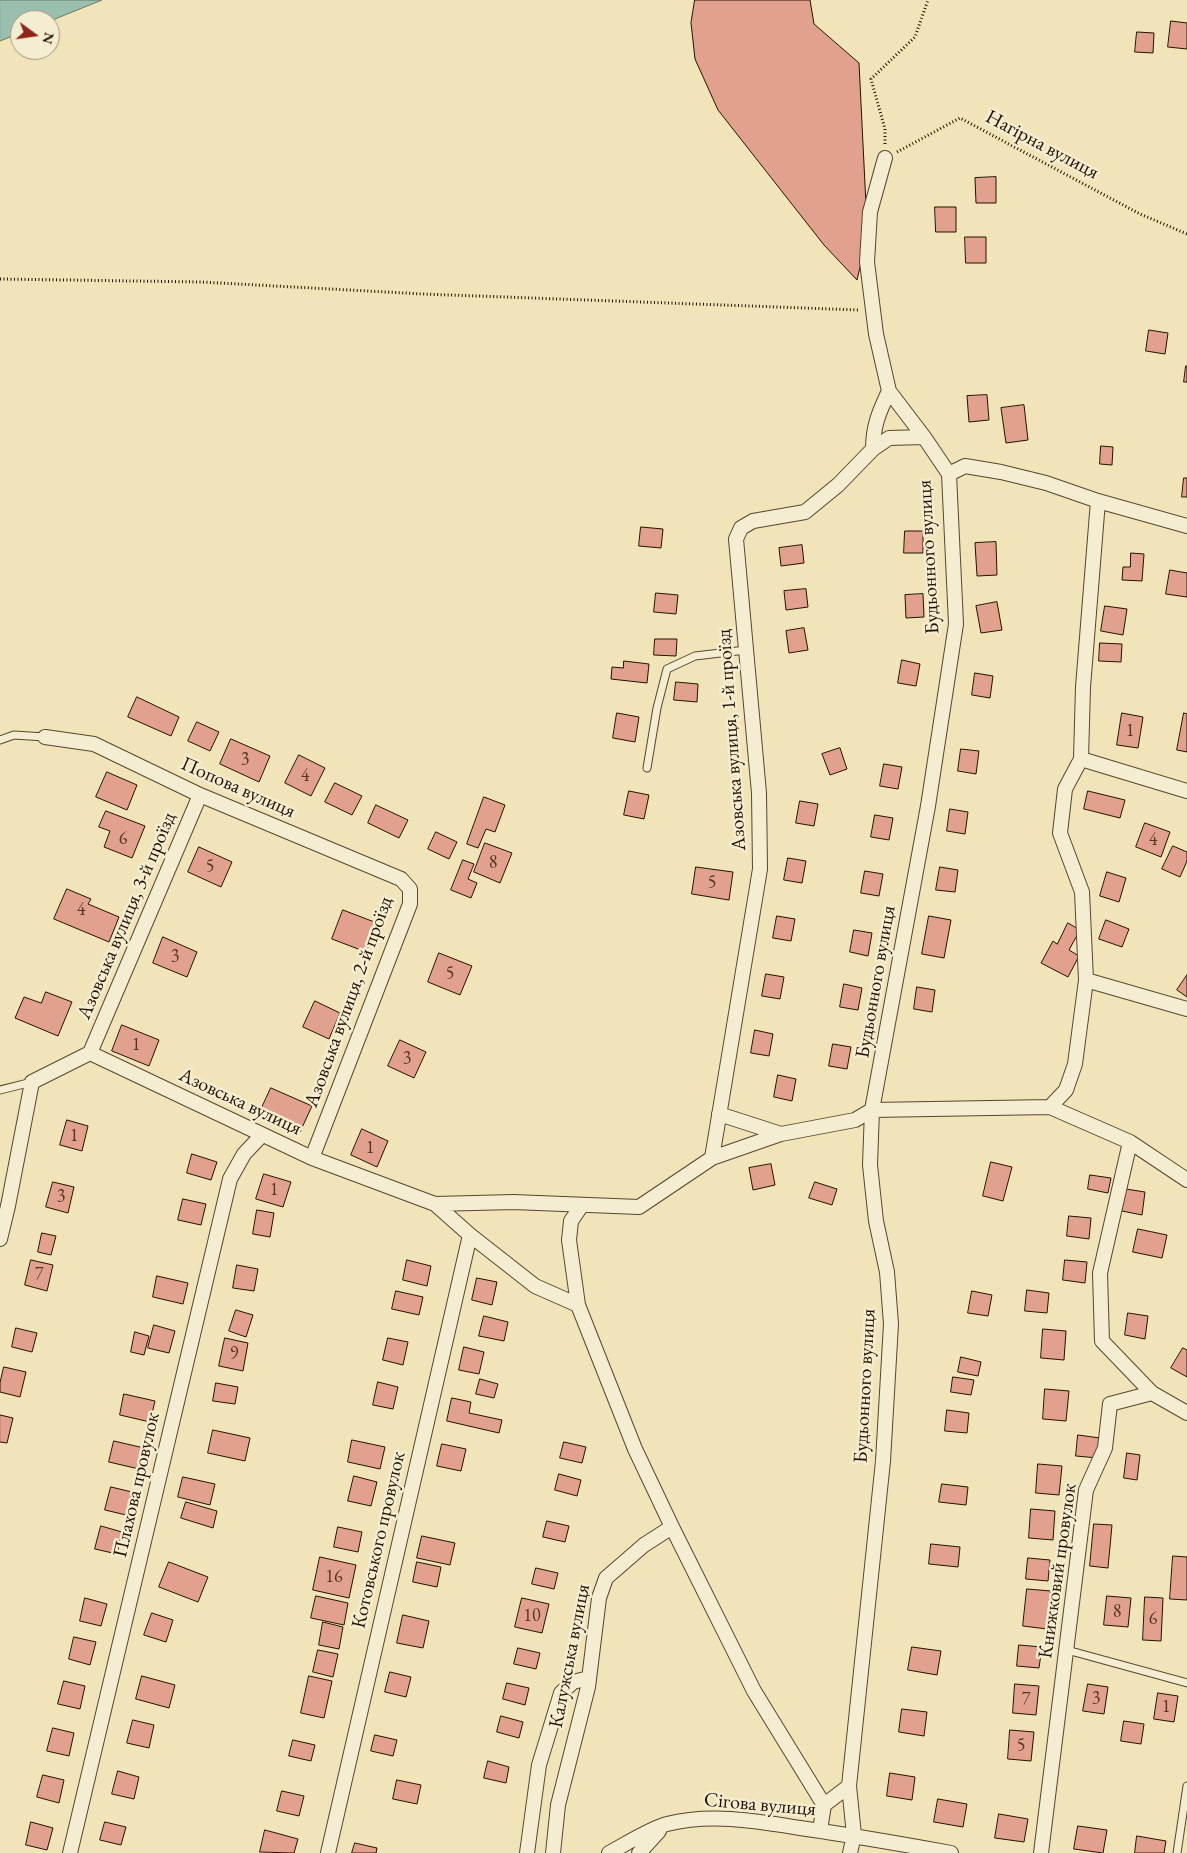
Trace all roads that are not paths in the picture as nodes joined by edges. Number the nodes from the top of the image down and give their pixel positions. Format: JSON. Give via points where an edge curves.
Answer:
{"nodes":[{"id":1,"x":885,"y":158,"type":"road end"},
{"id":2,"x":889,"y":391,"type":"junction"},
{"id":3,"x":924,"y":437,"type":"junction"},
{"id":4,"x":873,"y":449,"type":"junction"},
{"id":5,"x":948,"y":474,"type":"junction"},
{"id":6,"x":1098,"y":501,"type":"junction"},
{"id":7,"x":1187,"y":526,"type":"edge"},
{"id":8,"x":746,"y":650,"type":"junction"},
{"id":9,"x":45,"y":737,"type":"joint"},
{"id":10,"x":0,"y":740,"type":"edge"},
{"id":11,"x":1082,"y":759,"type":"junction"},
{"id":12,"x":647,"y":768,"type":"dead end"},
{"id":13,"x":1187,"y":791,"type":"edge"},
{"id":14,"x":200,"y":795,"type":"junction"},
{"id":15,"x":410,"y":889,"type":"joint"},
{"id":16,"x":1086,"y":980,"type":"junction"},
{"id":17,"x":1187,"y":1009,"type":"edge"},
{"id":18,"x":90,"y":1053,"type":"junction"},
{"id":19,"x":32,"y":1082,"type":"junction"},
{"id":20,"x":0,"y":1090,"type":"edge"},
{"id":21,"x":1050,"y":1107,"type":"junction"},
{"id":22,"x":872,"y":1110,"type":"junction"},
{"id":23,"x":719,"y":1114,"type":"junction"},
{"id":24,"x":781,"y":1134,"type":"junction"},
{"id":25,"x":262,"y":1135,"type":"junction"},
{"id":26,"x":1130,"y":1142,"type":"junction"},
{"id":27,"x":312,"y":1158,"type":"junction"},
{"id":28,"x":712,"y":1158,"type":"junction"},
{"id":29,"x":1187,"y":1180,"type":"edge"},
{"id":30,"x":435,"y":1204,"type":"junction"},
{"id":31,"x":582,"y":1205,"type":"junction"},
{"id":32,"x":470,"y":1235,"type":"junction"},
{"id":33,"x":0,"y":1239,"type":"edge"},
{"id":34,"x":578,"y":1305,"type":"junction"},
{"id":35,"x":1152,"y":1393,"type":"junction"},
{"id":36,"x":1187,"y":1413,"type":"edge"},
{"id":37,"x":672,"y":1527,"type":"junction"},
{"id":38,"x":1067,"y":1650,"type":"junction"},
{"id":39,"x":589,"y":1678,"type":"junction"},
{"id":40,"x":1187,"y":1683,"type":"edge"},
{"id":41,"x":849,"y":1786,"type":"junction"},
{"id":42,"x":1187,"y":1786,"type":"edge"},
{"id":43,"x":824,"y":1806,"type":"junction"},
{"id":44,"x":664,"y":1824,"type":"junction"},
{"id":45,"x":820,"y":1830,"type":"junction"},
{"id":46,"x":854,"y":1835,"type":"junction"},
{"id":47,"x":70,"y":1853,"type":"edge"},
{"id":48,"x":328,"y":1853,"type":"edge"},
{"id":49,"x":528,"y":1853,"type":"edge"},
{"id":50,"x":553,"y":1853,"type":"edge"},
{"id":51,"x":609,"y":1853,"type":"edge"},
{"id":52,"x":639,"y":1853,"type":"edge"},
{"id":53,"x":850,"y":1853,"type":"edge"},
{"id":54,"x":951,"y":1853,"type":"edge"},
{"id":55,"x":1041,"y":1853,"type":"edge"},
{"id":56,"x":1177,"y":1853,"type":"edge"}],
"edges":[{"from":1,"to":2,"type":"street","name":"Будьонного вулиця","via":[[870,212],[867,262],[876,334]]},
{"from":2,"to":3,"type":"street","name":"Будьонного вулиця"},
{"from":2,"to":4,"type":"street","via":[[873,433]]},
{"from":3,"to":4,"type":"street","via":[[889,438]]},
{"from":3,"to":5,"type":"street","name":"Будьонного вулиця"},
{"from":4,"to":8,"type":"street","name":"Азовська вулиця, 1-й проїзд","via":[[838,485],[805,512],[753,521],[741,528],[736,539]]},
{"from":5,"to":6,"type":"street","via":[[966,466],[1001,472]]},
{"from":5,"to":22,"type":"street","name":"Будьонного вулиця","via":[[956,624],[928,806]]},
{"from":6,"to":7,"type":"street"},
{"from":6,"to":11,"type":"street","via":[[1083,686]]},
{"from":8,"to":12,"type":"lane","via":[[695,656],[667,668]]},
{"from":8,"to":23,"type":"street","name":"Азовська вулиця, 1-й проїзд","via":[[759,793],[760,869]]},
{"from":9,"to":10,"type":"lane","via":[[14,735]]},
{"from":9,"to":14,"type":"street","name":"Попова вулиця","via":[[94,744]]},
{"from":11,"to":13,"type":"street"},
{"from":11,"to":16,"type":"street","via":[[1064,788],[1060,833],[1082,892]]},
{"from":14,"to":15,"type":"street","name":"Попова вулиця","via":[[401,879]]},
{"from":14,"to":18,"type":"street","name":"Азовська вулиця, 3-й проїзд"},
{"from":15,"to":27,"type":"street","name":"Азовська вулиця, 2-й проїзд","via":[[410,904]]},
{"from":16,"to":17,"type":"street"},
{"from":16,"to":21,"type":"street","via":[[1075,1064],[1066,1090]]},
{"from":18,"to":19,"type":"street"},
{"from":18,"to":25,"type":"street","name":"Азовська вулиця"},
{"from":19,"to":20,"type":"lane"},
{"from":19,"to":33,"type":"street"},
{"from":21,"to":22,"type":"street"},
{"from":21,"to":26,"type":"street"},
{"from":22,"to":24,"type":"street","via":[[856,1120]]},
{"from":22,"to":41,"type":"street","name":"Будьонного вулиця","via":[[870,1165],[876,1221],[887,1272],[891,1324],[882,1462]]},
{"from":23,"to":24,"type":"street"},
{"from":23,"to":28,"type":"street","name":"Азовська вулиця, 1-й проїзд"},
{"from":24,"to":28,"type":"street"},
{"from":25,"to":27,"type":"street","name":"Азовська вулиця"},
{"from":25,"to":47,"type":"street","name":"Плахова провулок","via":[[244,1154],[230,1179]]},
{"from":26,"to":29,"type":"street"},
{"from":26,"to":35,"type":"street","via":[[1100,1273],[1102,1341]]},
{"from":27,"to":30,"type":"street","name":"Азовська вулиця"},
{"from":28,"to":31,"type":"street","via":[[639,1207]]},
{"from":30,"to":31,"type":"street","via":[[513,1202]]},
{"from":30,"to":32,"type":"street"},
{"from":31,"to":34,"type":"street","via":[[572,1221],[569,1240]]},
{"from":32,"to":34,"type":"street","via":[[535,1286]]},
{"from":32,"to":48,"type":"street","name":"Котовського провулок"},
{"from":34,"to":37,"type":"street","via":[[636,1450]]},
{"from":35,"to":36,"type":"street"},
{"from":35,"to":38,"type":"street","name":"Книжковий провулок","via":[[1110,1404],[1105,1448],[1086,1490]]},
{"from":37,"to":39,"type":"street","name":"Калужська вулиця","via":[[644,1545],[606,1578],[599,1598]]},
{"from":37,"to":43,"type":"street","via":[[754,1691]]},
{"from":38,"to":40,"type":"lane"},
{"from":38,"to":55,"type":"street","name":"Книжковий провулок"},
{"from":39,"to":49,"type":"street","via":[[572,1682],[561,1693],[539,1765]]},
{"from":39,"to":50,"type":"street","name":"Калужська вулиця","via":[[558,1805]]},
{"from":41,"to":43,"type":"street"},
{"from":41,"to":46,"type":"street","name":"Будьонного вулиця"},
{"from":42,"to":56,"type":"lane"},
{"from":43,"to":45,"type":"street"},
{"from":44,"to":45,"type":"street","name":"Сігова вулиця","via":[[714,1818]]},
{"from":44,"to":51,"type":"street","name":"Сігова вулиця"},
{"from":44,"to":52,"type":"street"},
{"from":45,"to":46,"type":"street","name":"Сігова вулиця"},
{"from":46,"to":53,"type":"street"},
{"from":46,"to":54,"type":"street","name":"Сігова вулиця"}]}
